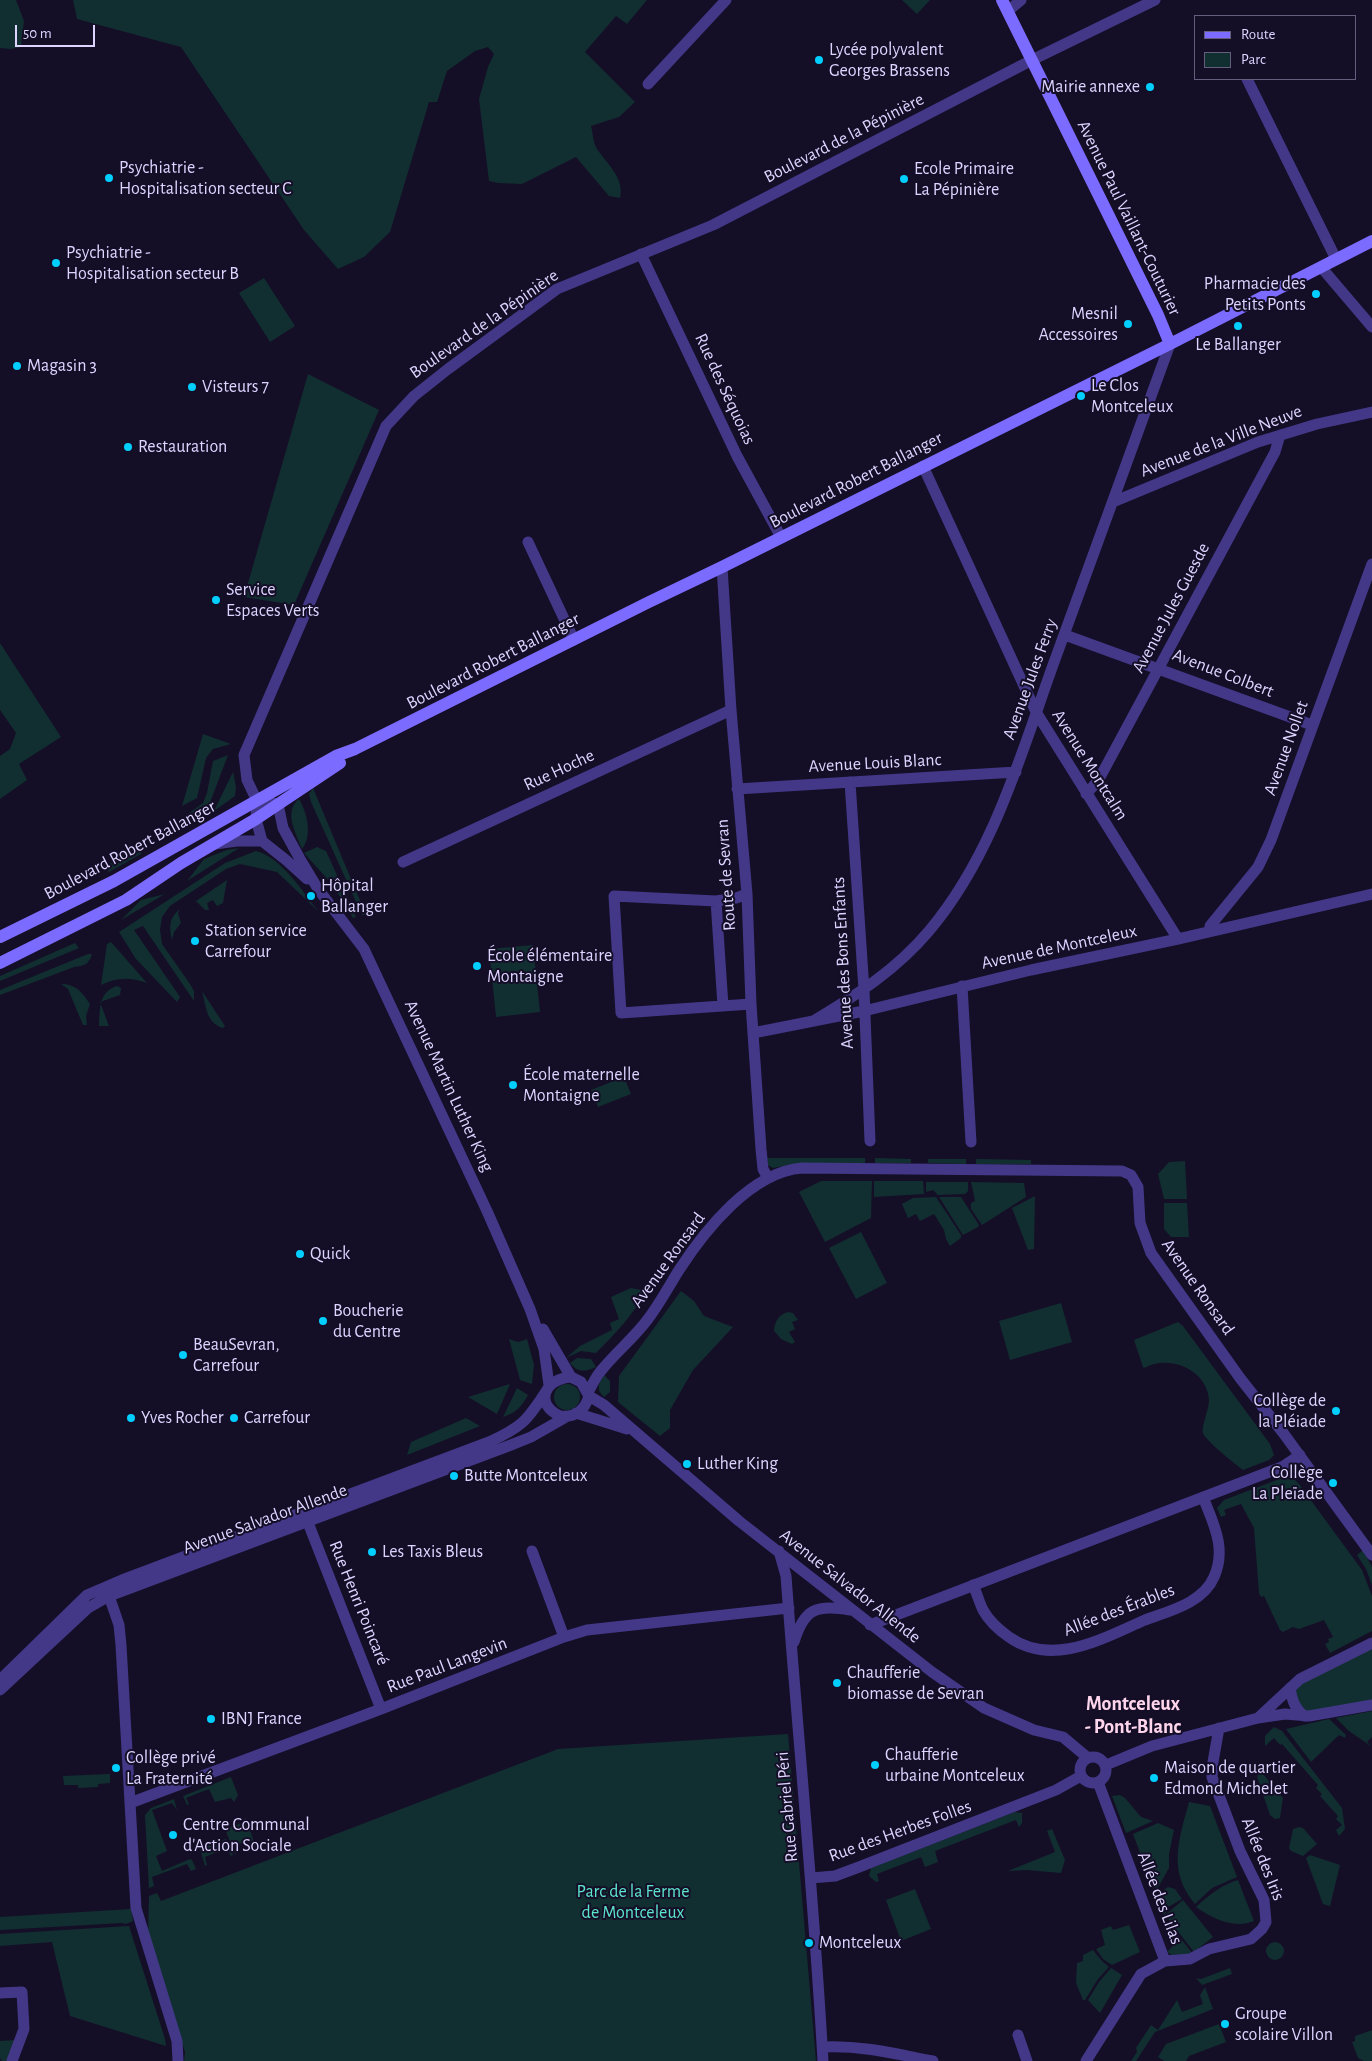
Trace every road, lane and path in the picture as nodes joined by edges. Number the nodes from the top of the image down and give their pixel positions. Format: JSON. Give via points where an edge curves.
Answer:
{"nodes":[{"id":1,"x":726,"y":0,"type":"edge"},
{"id":2,"x":1021,"y":0,"type":"edge"},
{"id":3,"x":1156,"y":0,"type":"edge"},
{"id":4,"x":1005,"y":6,"type":"edge"},
{"id":5,"x":1032,"y":60,"type":"junction"},
{"id":6,"x":1247,"y":80,"type":"edge"},
{"id":7,"x":648,"y":84,"type":"dead end"},
{"id":8,"x":1372,"y":241,"type":"edge"},
{"id":9,"x":641,"y":254,"type":"junction"},
{"id":10,"x":1336,"y":259,"type":"junction"},
{"id":11,"x":1321,"y":267,"type":"junction"},
{"id":12,"x":1372,"y":328,"type":"edge"},
{"id":13,"x":1170,"y":344,"type":"junction"},
{"id":14,"x":1372,"y":412,"type":"edge"},
{"id":15,"x":1280,"y":435,"type":"junction"},
{"id":16,"x":923,"y":466,"type":"junction"},
{"id":17,"x":1113,"y":502,"type":"junction"},
{"id":18,"x":781,"y":537,"type":"junction"},
{"id":19,"x":528,"y":542,"type":"dead end"},
{"id":20,"x":1372,"y":564,"type":"edge"},
{"id":21,"x":722,"y":567,"type":"junction"},
{"id":22,"x":1064,"y":635,"type":"junction"},
{"id":23,"x":574,"y":640,"type":"junction"},
{"id":24,"x":1159,"y":668,"type":"junction"},
{"id":25,"x":731,"y":710,"type":"junction"},
{"id":26,"x":1036,"y":712,"type":"junction"},
{"id":27,"x":1312,"y":725,"type":"junction"},
{"id":28,"x":355,"y":749,"type":"junction"},
{"id":29,"x":1016,"y":772,"type":"junction"},
{"id":30,"x":850,"y":782,"type":"junction"},
{"id":31,"x":737,"y":788,"type":"junction"},
{"id":32,"x":1086,"y":794,"type":"junction"},
{"id":33,"x":257,"y":801,"type":"junction"},
{"id":34,"x":278,"y":804,"type":"junction"},
{"id":35,"x":256,"y":819,"type":"junction"},
{"id":36,"x":262,"y":841,"type":"junction"},
{"id":37,"x":213,"y":844,"type":"junction"},
{"id":38,"x":403,"y":862,"type":"dead end"},
{"id":39,"x":318,"y":889,"type":"junction"},
{"id":40,"x":747,"y":894,"type":"junction"},
{"id":41,"x":1372,"y":894,"type":"edge"},
{"id":42,"x":716,"y":901,"type":"junction"},
{"id":43,"x":1211,"y":931,"type":"junction"},
{"id":44,"x":0,"y":937,"type":"edge"},
{"id":45,"x":1178,"y":939,"type":"junction"},
{"id":46,"x":0,"y":963,"type":"edge"},
{"id":47,"x":962,"y":986,"type":"junction"},
{"id":48,"x":864,"y":990,"type":"junction"},
{"id":49,"x":751,"y":1004,"type":"junction"},
{"id":50,"x":723,"y":1006,"type":"junction"},
{"id":51,"x":864,"y":1011,"type":"junction"},
{"id":52,"x":815,"y":1020,"type":"junction"},
{"id":53,"x":753,"y":1033,"type":"junction"},
{"id":54,"x":870,"y":1141,"type":"dead end"},
{"id":55,"x":971,"y":1142,"type":"dead end"},
{"id":56,"x":768,"y":1178,"type":"junction"},
{"id":57,"x":530,"y":1309,"type":"junction"},
{"id":58,"x":608,"y":1362,"type":"junction"},
{"id":59,"x":573,"y":1378,"type":"junction"},
{"id":60,"x":548,"y":1388,"type":"junction"},
{"id":61,"x":589,"y":1394,"type":"junction"},
{"id":62,"x":571,"y":1415,"type":"junction"},
{"id":63,"x":631,"y":1430,"type":"junction"},
{"id":64,"x":1300,"y":1455,"type":"junction"},
{"id":65,"x":1203,"y":1497,"type":"junction"},
{"id":66,"x":306,"y":1516,"type":"junction"},
{"id":67,"x":532,"y":1551,"type":"dead end"},
{"id":68,"x":779,"y":1551,"type":"junction"},
{"id":69,"x":1372,"y":1555,"type":"edge"},
{"id":70,"x":973,"y":1585,"type":"junction"},
{"id":71,"x":107,"y":1591,"type":"junction"},
{"id":72,"x":789,"y":1608,"type":"junction"},
{"id":73,"x":852,"y":1611,"type":"junction"},
{"id":74,"x":870,"y":1624,"type":"junction"},
{"id":75,"x":564,"y":1638,"type":"junction"},
{"id":76,"x":1372,"y":1643,"type":"edge"},
{"id":77,"x":792,"y":1649,"type":"junction"},
{"id":78,"x":0,"y":1680,"type":"edge"},
{"id":79,"x":1290,"y":1688,"type":"junction"},
{"id":80,"x":0,"y":1690,"type":"edge"},
{"id":81,"x":1372,"y":1705,"type":"edge"},
{"id":82,"x":381,"y":1709,"type":"junction"},
{"id":83,"x":1304,"y":1716,"type":"junction"},
{"id":84,"x":1258,"y":1718,"type":"junction"},
{"id":85,"x":1219,"y":1728,"type":"junction"},
{"id":86,"x":1088,"y":1758,"type":"junction"},
{"id":87,"x":1106,"y":1765,"type":"junction"},
{"id":88,"x":1081,"y":1776,"type":"junction"},
{"id":89,"x":1098,"y":1782,"type":"junction"},
{"id":90,"x":130,"y":1803,"type":"junction"},
{"id":91,"x":811,"y":1878,"type":"junction"},
{"id":92,"x":1165,"y":1961,"type":"junction"},
{"id":93,"x":0,"y":1993,"type":"edge"},
{"id":94,"x":1018,"y":2035,"type":"dead end"},
{"id":95,"x":823,"y":2047,"type":"junction"},
{"id":96,"x":12,"y":2061,"type":"edge"},
{"id":97,"x":178,"y":2061,"type":"edge"},
{"id":98,"x":824,"y":2061,"type":"edge"},
{"id":99,"x":933,"y":2061,"type":"edge"},
{"id":100,"x":1027,"y":2061,"type":"edge"},
{"id":101,"x":1086,"y":2061,"type":"edge"}],
"edges":[{"from":1,"to":7,"type":"street"},
{"from":2,"to":4,"type":"street"},
{"from":3,"to":5,"type":"street","name":"Boulevard de la Pépinière"},
{"from":4,"to":5,"type":"main road","name":"Avenue Paul Vaillant-Couturier"},
{"from":5,"to":9,"type":"street","name":"Boulevard de la Pépinière","via":[[713,225]]},
{"from":5,"to":13,"type":"main road","name":"Avenue Paul Vaillant-Couturier"},
{"from":6,"to":10,"type":"street"},
{"from":8,"to":10,"type":"main road","name":"Boulevard Robert Ballanger"},
{"from":9,"to":18,"type":"street","name":"Rue des Séquoias","via":[[737,456]]},
{"from":9,"to":33,"type":"street","name":"Boulevard de la Pépinière","via":[[557,289],[414,396],[386,426],[244,755],[247,780]]},
{"from":10,"to":11,"type":"main road","name":"Boulevard Robert Ballanger"},
{"from":11,"to":12,"type":"street"},
{"from":11,"to":13,"type":"main road","name":"Boulevard Robert Ballanger"},
{"from":13,"to":16,"type":"main road","name":"Boulevard Robert Ballanger"},
{"from":13,"to":17,"type":"street","name":"Avenue Jules Ferry"},
{"from":14,"to":15,"type":"street","name":"Avenue de la Ville Neuve"},
{"from":15,"to":17,"type":"street","name":"Avenue de la Ville Neuve"},
{"from":15,"to":24,"type":"street","name":"Avenue Jules Guesde","via":[[1274,452]]},
{"from":16,"to":18,"type":"main road","name":"Boulevard Robert Ballanger"},
{"from":16,"to":26,"type":"street","name":"Avenue Montcalm"},
{"from":17,"to":22,"type":"street","name":"Avenue Jules Ferry"},
{"from":18,"to":21,"type":"main road","name":"Boulevard Robert Ballanger"},
{"from":19,"to":23,"type":"street"},
{"from":20,"to":27,"type":"street","name":"Avenue Nollet"},
{"from":21,"to":23,"type":"main road","name":"Boulevard Robert Ballanger"},
{"from":21,"to":25,"type":"street","name":"Route de Sevran"},
{"from":22,"to":24,"type":"street","name":"Avenue Colbert"},
{"from":22,"to":26,"type":"street","name":"Avenue Jules Ferry"},
{"from":23,"to":28,"type":"main road","name":"Boulevard Robert Ballanger"},
{"from":24,"to":27,"type":"street","name":"Avenue Colbert"},
{"from":24,"to":32,"type":"street","name":"Avenue Jules Guesde","via":[[1098,781]]},
{"from":25,"to":31,"type":"street","name":"Route de Sevran"},
{"from":25,"to":38,"type":"street","name":"Rue Hoche"},
{"from":26,"to":29,"type":"street","name":"Avenue Jules Ferry"},
{"from":26,"to":32,"type":"street","name":"Avenue Montcalm"},
{"from":27,"to":43,"type":"street","name":"Avenue Nollet","via":[[1271,840],[1258,867],[1210,926]]},
{"from":28,"to":33,"type":"main road","name":"Boulevard Robert Ballanger","via":[[336,756]]},
{"from":28,"to":34,"type":"main road","name":"Boulevard Robert Ballanger","via":[[340,763]]},
{"from":29,"to":30,"type":"street","name":"Avenue Louis Blanc"},
{"from":29,"to":48,"type":"street","name":"Avenue Jules Ferry","via":[[984,847],[959,891],[929,931]]},
{"from":30,"to":31,"type":"street","name":"Avenue Louis Blanc"},
{"from":30,"to":48,"type":"street","name":"Avenue des Bons Enfants"},
{"from":31,"to":40,"type":"street","name":"Route de Sevran"},
{"from":32,"to":45,"type":"street","name":"Avenue Montcalm"},
{"from":33,"to":34,"type":"street"},
{"from":33,"to":35,"type":"street"},
{"from":33,"to":44,"type":"main road","name":"Boulevard Robert Ballanger","via":[[114,881]]},
{"from":34,"to":35,"type":"main road","name":"Boulevard Robert Ballanger"},
{"from":34,"to":39,"type":"street","name":"Avenue Martin Luther King","via":[[283,828]]},
{"from":35,"to":36,"type":"street"},
{"from":35,"to":37,"type":"main road","name":"Boulevard Robert Ballanger"},
{"from":36,"to":37,"type":"street"},
{"from":36,"to":39,"type":"street","name":"Avenue Martin Luther King"},
{"from":37,"to":46,"type":"main road","name":"Boulevard Robert Ballanger","via":[[117,905]]},
{"from":39,"to":57,"type":"street","name":"Avenue Martin Luther King","via":[[364,949]]},
{"from":40,"to":42,"type":"street"},
{"from":40,"to":49,"type":"street","name":"Route de Sevran"},
{"from":41,"to":43,"type":"street","name":"Avenue de Montceleux"},
{"from":42,"to":50,"type":"street"},
{"from":42,"to":50,"type":"street","via":[[614,896],[621,1013]]},
{"from":43,"to":45,"type":"street","name":"Avenue de Montceleux"},
{"from":45,"to":47,"type":"street","name":"Avenue de Montceleux"},
{"from":47,"to":51,"type":"street","name":"Avenue de Montceleux"},
{"from":47,"to":55,"type":"street"},
{"from":48,"to":51,"type":"street","name":"Avenue des Bons Enfants"},
{"from":48,"to":52,"type":"street","name":"Avenue Jules Ferry"},
{"from":49,"to":50,"type":"street"},
{"from":49,"to":53,"type":"street","name":"Route de Sevran"},
{"from":51,"to":52,"type":"street","name":"Avenue de Montceleux"},
{"from":51,"to":54,"type":"street","name":"Avenue des Bons Enfants"},
{"from":52,"to":53,"type":"street","name":"Avenue de Montceleux"},
{"from":53,"to":56,"type":"street","name":"Route de Sevran","via":[[763,1169]]},
{"from":56,"to":58,"type":"street","name":"Avenue Ronsard","via":[[736,1202],[713,1225],[649,1318]]},
{"from":56,"to":64,"type":"street","name":"Avenue Ronsard","via":[[802,1168],[1122,1171],[1130,1175],[1138,1187],[1140,1223],[1151,1253],[1240,1378]]},
{"from":57,"to":59,"type":"street","name":"Avenue Martin Luther King"},
{"from":57,"to":60,"type":"street","name":"Avenue Martin Luther King","via":[[544,1349]]},
{"from":58,"to":59,"type":"street","name":"Avenue Ronsard","via":[[593,1372]]},
{"from":58,"to":61,"type":"street","name":"Avenue Ronsard"},
{"from":59,"to":60,"type":"street","via":[[554,1380]]},
{"from":59,"to":61,"type":"street"},
{"from":60,"to":62,"type":"street","via":[[548,1407],[554,1413]]},
{"from":60,"to":66,"type":"street","name":"Avenue Salvador Allende","via":[[528,1418],[515,1430]]},
{"from":61,"to":62,"type":"street","via":[[585,1407]]},
{"from":61,"to":63,"type":"street","name":"Avenue Salvador Allende"},
{"from":62,"to":63,"type":"street","name":"Avenue Salvador Allende"},
{"from":62,"to":66,"type":"street","name":"Avenue Salvador Allende","via":[[512,1446]]},
{"from":63,"to":68,"type":"street","name":"Avenue Salvador Allende"},
{"from":64,"to":65,"type":"street","via":[[1284,1466]]},
{"from":64,"to":69,"type":"street","name":"Avenue Ronsard"},
{"from":65,"to":70,"type":"street"},
{"from":65,"to":70,"type":"street","name":"Allée des Érables","via":[[1220,1545],[1219,1563],[1212,1583],[1184,1605],[1078,1648],[1040,1650],[1013,1640],[989,1619]]},
{"from":66,"to":71,"type":"street","name":"Avenue Salvador Allende"},
{"from":66,"to":82,"type":"street","name":"Rue Henri Poincaré"},
{"from":67,"to":75,"type":"street"},
{"from":68,"to":72,"type":"street","name":"Rue Gabriel Péri","via":[[786,1576]]},
{"from":68,"to":73,"type":"street","name":"Avenue Salvador Allende"},
{"from":70,"to":74,"type":"street"},
{"from":71,"to":78,"type":"street","name":"Avenue Salvador Allende","via":[[87,1595]]},
{"from":71,"to":80,"type":"street","name":"Avenue Salvador Allende"},
{"from":71,"to":90,"type":"street","via":[[122,1645]]},
{"from":72,"to":75,"type":"street","name":"Rue Paul Langevin","via":[[602,1628]]},
{"from":72,"to":77,"type":"street","name":"Rue Gabriel Péri"},
{"from":73,"to":74,"type":"street","name":"Avenue Salvador Allende"},
{"from":73,"to":77,"type":"street","via":[[830,1607],[810,1612],[799,1625]]},
{"from":74,"to":86,"type":"street","name":"Avenue Salvador Allende","via":[[984,1708],[1034,1730],[1063,1737]]},
{"from":75,"to":82,"type":"street","name":"Rue Paul Langevin"},
{"from":76,"to":79,"type":"street","via":[[1300,1679]]},
{"from":77,"to":91,"type":"street","name":"Rue Gabriel Péri"},
{"from":79,"to":83,"type":"street","via":[[1298,1711]]},
{"from":79,"to":84,"type":"street"},
{"from":81,"to":83,"type":"street"},
{"from":82,"to":90,"type":"street","name":"Rue Paul Langevin"},
{"from":83,"to":84,"type":"street","via":[[1285,1714]]},
{"from":84,"to":85,"type":"street"},
{"from":85,"to":87,"type":"street","via":[[1152,1746]]},
{"from":85,"to":92,"type":"street","name":"Allée des Iris","via":[[1212,1777],[1240,1851],[1264,1900],[1266,1922],[1251,1939],[1209,1948],[1190,1959]]},
{"from":86,"to":87,"type":"street","via":[[1100,1759]]},
{"from":86,"to":88,"type":"street","via":[[1081,1765]]},
{"from":87,"to":89,"type":"street","via":[[1105,1775]]},
{"from":88,"to":89,"type":"street","via":[[1090,1783]]},
{"from":88,"to":91,"type":"street","name":"Rue des Herbes Folles","via":[[1056,1790],[843,1873]]},
{"from":89,"to":92,"type":"street","name":"Allée des Lilas"},
{"from":90,"to":97,"type":"street","via":[[136,1908],[177,2041]]},
{"from":91,"to":95,"type":"street","name":"Rue Gabriel Péri"},
{"from":92,"to":101,"type":"street","name":"Allée des Lilas","via":[[1141,1974]]},
{"from":93,"to":96,"type":"street","via":[[22,1992],[24,2028]]},
{"from":94,"to":100,"type":"street"},
{"from":95,"to":98,"type":"street","name":"Rue Gabriel Péri"},
{"from":95,"to":99,"type":"street","via":[[866,2048]]}]}
